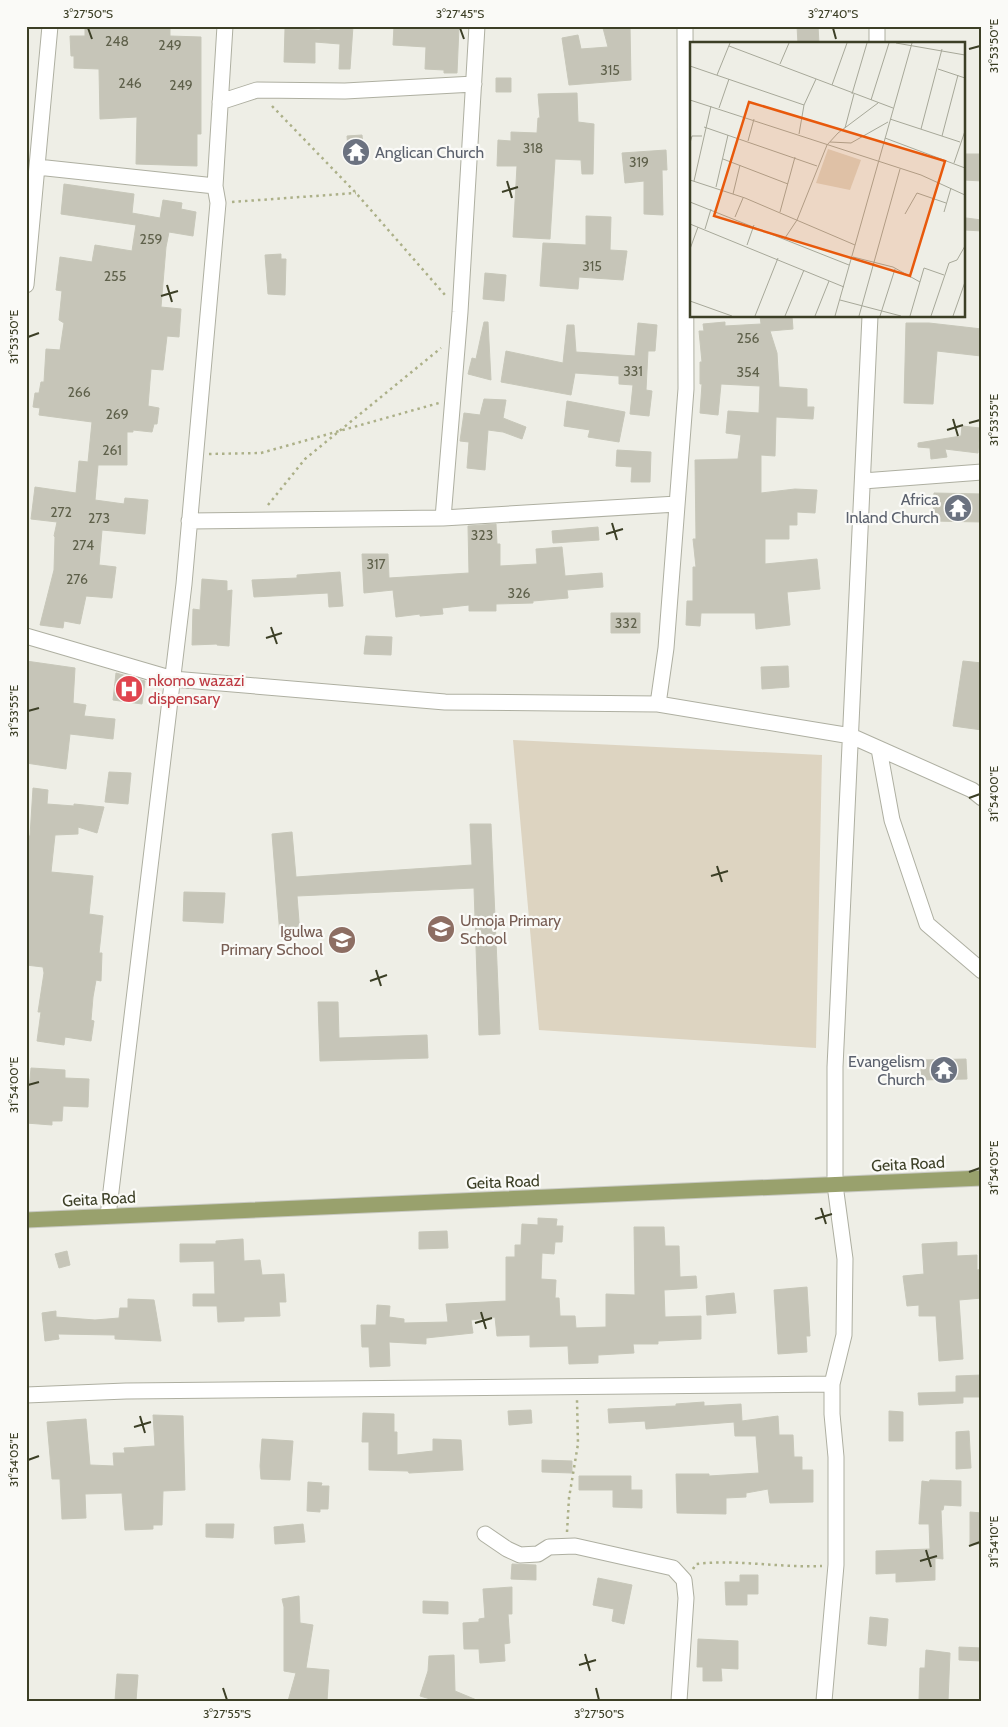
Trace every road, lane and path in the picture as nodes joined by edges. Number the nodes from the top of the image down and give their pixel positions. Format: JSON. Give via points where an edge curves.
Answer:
{"nodes":[{"id":1,"x":50,"y":26,"type":"edge"},
{"id":2,"x":225,"y":26,"type":"edge"},
{"id":3,"x":477,"y":26,"type":"edge"},
{"id":4,"x":684,"y":26,"type":"edge"},
{"id":5,"x":877,"y":26,"type":"edge"},
{"id":6,"x":876,"y":42,"type":"edge"},
{"id":7,"x":474,"y":84,"type":"junction"},
{"id":8,"x":689,"y":86,"type":"edge"},
{"id":9,"x":257,"y":90,"type":"junction"},
{"id":10,"x":220,"y":102,"type":"junction"},
{"id":11,"x":37,"y":167,"type":"junction"},
{"id":12,"x":215,"y":186,"type":"junction"},
{"id":13,"x":356,"y":193,"type":"junction"},
{"id":14,"x":218,"y":204,"type":"junction"},
{"id":15,"x":26,"y":285,"type":"edge"},
{"id":16,"x":460,"y":312,"type":"junction"},
{"id":17,"x":870,"y":318,"type":"edge"},
{"id":18,"x":458,"y":335,"type":"junction"},
{"id":19,"x":452,"y":399,"type":"junction"},
{"id":20,"x":342,"y":429,"type":"junction"},
{"id":21,"x":196,"y":454,"type":"junction"},
{"id":22,"x":982,"y":472,"type":"edge"},
{"id":23,"x":863,"y":481,"type":"junction"},
{"id":24,"x":677,"y":504,"type":"junction"},
{"id":25,"x":443,"y":518,"type":"junction"},
{"id":26,"x":256,"y":520,"type":"junction"},
{"id":27,"x":189,"y":521,"type":"junction"},
{"id":28,"x":26,"y":636,"type":"edge"},
{"id":29,"x":173,"y":679,"type":"junction"},
{"id":30,"x":658,"y":704,"type":"junction"},
{"id":31,"x":851,"y":736,"type":"junction"},
{"id":32,"x":879,"y":749,"type":"junction"},
{"id":33,"x":982,"y":798,"type":"edge"},
{"id":34,"x":982,"y":971,"type":"edge"},
{"id":35,"x":982,"y":1178,"type":"edge"},
{"id":36,"x":835,"y":1185,"type":"junction"},
{"id":37,"x":108,"y":1216,"type":"junction"},
{"id":38,"x":26,"y":1220,"type":"edge"},
{"id":39,"x":832,"y":1384,"type":"junction"},
{"id":40,"x":577,"y":1386,"type":"junction"},
{"id":41,"x":26,"y":1395,"type":"edge"},
{"id":42,"x":485,"y":1534,"type":"dead end"},
{"id":43,"x":566,"y":1546,"type":"junction"},
{"id":44,"x":836,"y":1560,"type":"junction"},
{"id":45,"x":684,"y":1580,"type":"junction"},
{"id":46,"x":679,"y":1701,"type":"edge"},
{"id":47,"x":824,"y":1701,"type":"edge"}],
"edges":[{"from":1,"to":11,"type":"street"},
{"from":2,"to":10,"type":"street"},
{"from":3,"to":7,"type":"street"},
{"from":4,"to":8,"type":"street"},
{"from":5,"to":6,"type":"street"},
{"from":7,"to":9,"type":"street","via":[[345,91]]},
{"from":7,"to":16,"type":"street"},
{"from":8,"to":24,"type":"street","via":[[686,389]]},
{"from":9,"to":10,"type":"street"},
{"from":9,"to":13,"type":"path"},
{"from":10,"to":12,"type":"street"},
{"from":11,"to":12,"type":"street"},
{"from":11,"to":15,"type":"street"},
{"from":12,"to":14,"type":"street"},
{"from":13,"to":14,"type":"path"},
{"from":13,"to":16,"type":"path"},
{"from":14,"to":21,"type":"street"},
{"from":16,"to":18,"type":"street"},
{"from":17,"to":23,"type":"street"},
{"from":18,"to":19,"type":"street"},
{"from":18,"to":20,"type":"path"},
{"from":19,"to":20,"type":"path"},
{"from":19,"to":25,"type":"street"},
{"from":20,"to":21,"type":"path","via":[[261,453]]},
{"from":20,"to":26,"type":"path","via":[[305,459]]},
{"from":21,"to":27,"type":"street"},
{"from":22,"to":23,"type":"street"},
{"from":23,"to":31,"type":"street"},
{"from":24,"to":25,"type":"street"},
{"from":24,"to":30,"type":"street","via":[[666,648]]},
{"from":25,"to":26,"type":"street"},
{"from":26,"to":27,"type":"street"},
{"from":27,"to":29,"type":"street"},
{"from":28,"to":29,"type":"street"},
{"from":29,"to":30,"type":"street","via":[[445,702]]},
{"from":29,"to":37,"type":"street"},
{"from":30,"to":31,"type":"street"},
{"from":31,"to":32,"type":"street"},
{"from":31,"to":36,"type":"street","via":[[835,1066]]},
{"from":32,"to":33,"type":"street","via":[[972,790]]},
{"from":32,"to":34,"type":"street","via":[[892,820],[927,924]]},
{"from":35,"to":36,"type":"main road","name":"Geita Road"},
{"from":36,"to":37,"type":"main road","name":"Geita Road"},
{"from":36,"to":39,"type":"street","via":[[845,1259],[844,1334]]},
{"from":37,"to":38,"type":"main road","name":"Geita Road"},
{"from":39,"to":40,"type":"street"},
{"from":39,"to":44,"type":"street"},
{"from":40,"to":41,"type":"street"},
{"from":40,"to":43,"type":"path","via":[[578,1444]]},
{"from":42,"to":43,"type":"street","via":[[520,1554],[538,1554],[549,1547]]},
{"from":43,"to":45,"type":"street","via":[[673,1568]]},
{"from":44,"to":45,"type":"path","via":[[822,1566],[779,1567],[724,1561],[696,1564]]},
{"from":44,"to":47,"type":"street"},
{"from":45,"to":46,"type":"street","via":[[686,1598]]}]}
